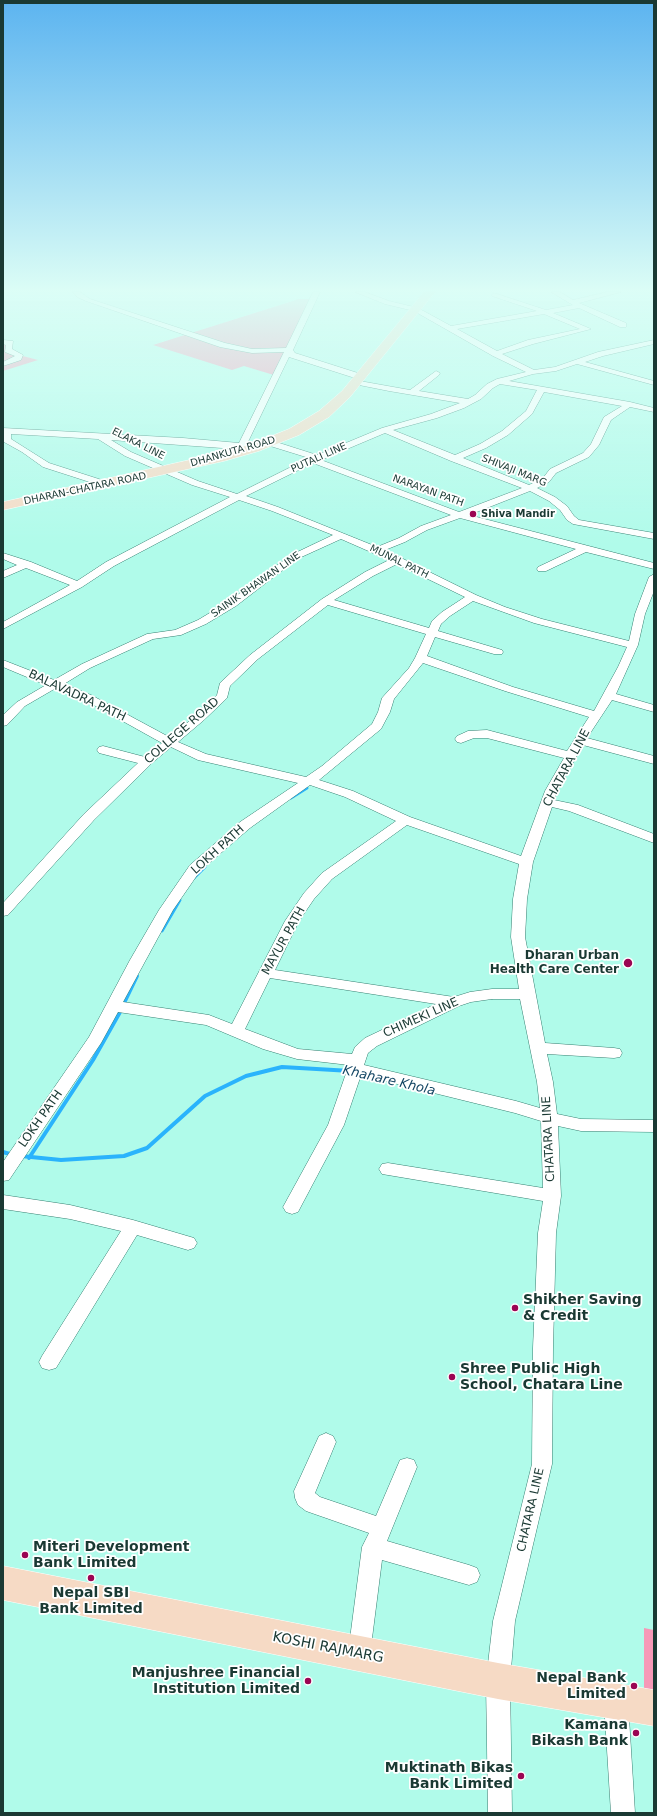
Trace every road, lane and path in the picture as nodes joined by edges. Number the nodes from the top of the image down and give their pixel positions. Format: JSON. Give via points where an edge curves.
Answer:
{"nodes":[{"id":1,"x":280,"y":377,"type":"edge"},
{"id":2,"x":353,"y":377,"type":"edge"},
{"id":3,"x":431,"y":377,"type":"edge"},
{"id":4,"x":516,"y":377,"type":"edge"},
{"id":5,"x":632,"y":377,"type":"edge"},
{"id":6,"x":359,"y":379,"type":"junction"},
{"id":7,"x":500,"y":381,"type":"junction"},
{"id":8,"x":652,"y":382,"type":"edge"},
{"id":9,"x":541,"y":390,"type":"junction"},
{"id":10,"x":413,"y":392,"type":"junction"},
{"id":11,"x":469,"y":402,"type":"junction"},
{"id":12,"x":630,"y":404,"type":"junction"},
{"id":13,"x":654,"y":410,"type":"edge"},
{"id":14,"x":385,"y":430,"type":"junction"},
{"id":15,"x":5,"y":436,"type":"edge"},
{"id":16,"x":98,"y":436,"type":"junction"},
{"id":17,"x":270,"y":443,"type":"junction"},
{"id":18,"x":248,"y":446,"type":"junction"},
{"id":19,"x":315,"y":459,"type":"junction"},
{"id":20,"x":454,"y":459,"type":"junction"},
{"id":21,"x":167,"y":471,"type":"junction"},
{"id":22,"x":105,"y":484,"type":"junction"},
{"id":23,"x":530,"y":488,"type":"junction"},
{"id":24,"x":238,"y":497,"type":"junction"},
{"id":25,"x":3,"y":506,"type":"edge"},
{"id":26,"x":459,"y":515,"type":"junction"},
{"id":27,"x":341,"y":535,"type":"junction"},
{"id":28,"x":654,"y":536,"type":"edge"},
{"id":29,"x":585,"y":549,"type":"junction"},
{"id":30,"x":377,"y":550,"type":"junction"},
{"id":31,"x":3,"y":556,"type":"edge"},
{"id":32,"x":397,"y":560,"type":"junction"},
{"id":33,"x":26,"y":564,"type":"junction"},
{"id":34,"x":654,"y":566,"type":"edge"},
{"id":35,"x":542,"y":569,"type":"dead end"},
{"id":36,"x":3,"y":575,"type":"edge"},
{"id":37,"x":654,"y":577,"type":"edge"},
{"id":38,"x":78,"y":585,"type":"junction"},
{"id":39,"x":651,"y":594,"type":"edge"},
{"id":40,"x":472,"y":597,"type":"junction"},
{"id":41,"x":326,"y":601,"type":"junction"},
{"id":42,"x":3,"y":626,"type":"edge"},
{"id":43,"x":432,"y":632,"type":"junction"},
{"id":44,"x":633,"y":645,"type":"junction"},
{"id":45,"x":498,"y":652,"type":"dead end"},
{"id":46,"x":421,"y":658,"type":"junction"},
{"id":47,"x":3,"y":663,"type":"edge"},
{"id":48,"x":55,"y":684,"type":"junction"},
{"id":49,"x":609,"y":696,"type":"junction"},
{"id":50,"x":654,"y":709,"type":"edge"},
{"id":51,"x":596,"y":715,"type":"junction"},
{"id":52,"x":3,"y":722,"type":"edge"},
{"id":53,"x":461,"y":739,"type":"dead end"},
{"id":54,"x":580,"y":740,"type":"junction"},
{"id":55,"x":169,"y":742,"type":"junction"},
{"id":56,"x":103,"y":750,"type":"dead end"},
{"id":57,"x":571,"y":756,"type":"junction"},
{"id":58,"x":654,"y":760,"type":"edge"},
{"id":59,"x":147,"y":761,"type":"junction"},
{"id":60,"x":310,"y":781,"type":"junction"},
{"id":61,"x":547,"y":802,"type":"junction"},
{"id":62,"x":405,"y":820,"type":"junction"},
{"id":63,"x":654,"y":839,"type":"edge"},
{"id":64,"x":526,"y":862,"type":"junction"},
{"id":65,"x":3,"y":912,"type":"edge"},
{"id":66,"x":266,"y":973,"type":"junction"},
{"id":67,"x":527,"y":994,"type":"junction"},
{"id":68,"x":454,"y":1002,"type":"junction"},
{"id":69,"x":114,"y":1006,"type":"junction"},
{"id":70,"x":236,"y":1030,"type":"junction"},
{"id":71,"x":537,"y":1048,"type":"junction"},
{"id":72,"x":614,"y":1053,"type":"dead end"},
{"id":73,"x":355,"y":1068,"type":"junction"},
{"id":74,"x":550,"y":1122,"type":"junction"},
{"id":75,"x":654,"y":1126,"type":"edge"},
{"id":76,"x":11,"y":1162,"type":"edge"},
{"id":77,"x":388,"y":1169,"type":"dead end"},
{"id":78,"x":552,"y":1196,"type":"junction"},
{"id":79,"x":3,"y":1202,"type":"edge"},
{"id":80,"x":292,"y":1207,"type":"dead end"},
{"id":81,"x":133,"y":1227,"type":"junction"},
{"id":82,"x":188,"y":1243,"type":"dead end"},
{"id":83,"x":49,"y":1362,"type":"dead end"},
{"id":84,"x":326,"y":1442,"type":"dead end"},
{"id":85,"x":407,"y":1467,"type":"dead end"},
{"id":86,"x":382,"y":1528,"type":"junction"},
{"id":87,"x":373,"y":1547,"type":"junction"},
{"id":88,"x":468,"y":1575,"type":"dead end"},
{"id":89,"x":3,"y":1583,"type":"edge"},
{"id":90,"x":359,"y":1654,"type":"junction"},
{"id":91,"x":498,"y":1681,"type":"junction"},
{"id":92,"x":616,"y":1702,"type":"junction"},
{"id":93,"x":654,"y":1708,"type":"edge"},
{"id":94,"x":500,"y":1813,"type":"edge"},
{"id":95,"x":623,"y":1813,"type":"edge"}],
"edges":[{"from":1,"to":18,"type":"street"},
{"from":2,"to":6,"type":"street"},
{"from":3,"to":10,"type":"street"},
{"from":4,"to":7,"type":"street","name":"PUTALI LINE"},
{"from":5,"to":8,"type":"street"},
{"from":6,"to":10,"type":"street","via":[[389,389]]},
{"from":6,"to":17,"type":"main road","name":"DHANKUTA ROAD","via":[[333,407],[315,420]]},
{"from":7,"to":9,"type":"street"},
{"from":7,"to":11,"type":"street","name":"PUTALI LINE"},
{"from":9,"to":12,"type":"street"},
{"from":9,"to":20,"type":"street","via":[[528,412],[505,433]]},
{"from":10,"to":11,"type":"street"},
{"from":11,"to":14,"type":"street","name":"PUTALI LINE","via":[[434,416]]},
{"from":12,"to":13,"type":"street"},
{"from":12,"to":23,"type":"street","via":[[607,419],[595,445],[586,454],[553,471],[546,480]]},
{"from":14,"to":19,"type":"street","name":"PUTALI LINE"},
{"from":14,"to":20,"type":"street","name":"SHIVAJI MARG"},
{"from":15,"to":16,"type":"street"},
{"from":15,"to":22,"type":"street","via":[[46,465]]},
{"from":16,"to":18,"type":"street"},
{"from":16,"to":21,"type":"street","name":"ELAKA LINE","via":[[128,454]]},
{"from":17,"to":18,"type":"main road","name":"DHANKUTA ROAD"},
{"from":17,"to":19,"type":"street","name":"NARAYAN PATH"},
{"from":18,"to":21,"type":"main road","name":"DHANKUTA ROAD"},
{"from":19,"to":24,"type":"street","name":"PUTALI LINE"},
{"from":19,"to":26,"type":"street","name":"NARAYAN PATH"},
{"from":20,"to":23,"type":"street","name":"SHIVAJI MARG"},
{"from":21,"to":22,"type":"main road","name":"DHARAN-CHATARA ROAD"},
{"from":21,"to":24,"type":"street","name":"MUNAL PATH"},
{"from":22,"to":25,"type":"main road","name":"DHARAN-CHATARA ROAD"},
{"from":23,"to":26,"type":"street"},
{"from":23,"to":28,"type":"street","name":"SHIVAJI MARG","via":[[552,499],[576,522]]},
{"from":24,"to":27,"type":"street","name":"MUNAL PATH"},
{"from":24,"to":38,"type":"street","name":"PUTALI LINE","via":[[110,564]]},
{"from":26,"to":29,"type":"street","name":"NARAYAN PATH"},
{"from":26,"to":30,"type":"street"},
{"from":27,"to":30,"type":"street","name":"MUNAL PATH"},
{"from":27,"to":48,"type":"street","name":"SAINIK BHAWAN LINE","via":[[294,557],[232,604],[202,622],[177,634],[151,636],[132,644]]},
{"from":29,"to":34,"type":"street","name":"NARAYAN PATH"},
{"from":29,"to":35,"type":"street"},
{"from":30,"to":32,"type":"street","name":"MUNAL PATH"},
{"from":31,"to":33,"type":"street"},
{"from":32,"to":40,"type":"street","name":"MUNAL PATH"},
{"from":32,"to":41,"type":"street","name":"COLLEGE ROAD"},
{"from":33,"to":36,"type":"street"},
{"from":33,"to":38,"type":"street"},
{"from":37,"to":39,"type":"street","name":"CHATARA LINE"},
{"from":38,"to":42,"type":"street","name":"PUTALI LINE"},
{"from":39,"to":44,"type":"street","name":"CHATARA LINE","via":[[640,614]]},
{"from":40,"to":43,"type":"street","name":"LOKH PATH","via":[[446,614]]},
{"from":40,"to":44,"type":"street","name":"MUNAL PATH","via":[[538,621]]},
{"from":41,"to":43,"type":"street"},
{"from":41,"to":55,"type":"street","name":"COLLEGE ROAD","via":[[254,657],[224,685],[223,696]]},
{"from":43,"to":45,"type":"street"},
{"from":43,"to":46,"type":"street","name":"LOKH PATH"},
{"from":44,"to":49,"type":"street","name":"CHATARA LINE"},
{"from":46,"to":51,"type":"street","via":[[509,689]]},
{"from":46,"to":60,"type":"street","name":"LOKH PATH","via":[[388,698],[377,726]]},
{"from":47,"to":48,"type":"street","name":"BALAVADRA PATH"},
{"from":48,"to":52,"type":"street","name":"SAINIK BHAWAN LINE","via":[[21,704]]},
{"from":48,"to":55,"type":"street","name":"BALAVADRA PATH","via":[[87,697]]},
{"from":49,"to":50,"type":"street"},
{"from":49,"to":51,"type":"street","name":"CHATARA LINE"},
{"from":51,"to":54,"type":"street","name":"CHATARA LINE"},
{"from":53,"to":57,"type":"street","via":[[472,734],[496,736]]},
{"from":54,"to":57,"type":"street","name":"CHATARA LINE"},
{"from":54,"to":58,"type":"street"},
{"from":55,"to":59,"type":"street","name":"COLLEGE ROAD"},
{"from":55,"to":60,"type":"street","name":"BALAVADRA PATH","via":[[202,757]]},
{"from":56,"to":59,"type":"street"},
{"from":57,"to":61,"type":"street","name":"CHATARA LINE"},
{"from":59,"to":65,"type":"street","name":"COLLEGE ROAD","via":[[89,817]]},
{"from":60,"to":62,"type":"street","name":"BALAVADRA PATH","via":[[349,794]]},
{"from":60,"to":69,"type":"street","name":"LOKH PATH","via":[[245,825],[194,868],[137,960]]},
{"from":61,"to":63,"type":"street","via":[[573,808]]},
{"from":61,"to":64,"type":"street","name":"CHATARA LINE"},
{"from":62,"to":64,"type":"street","name":"BALAVADRA PATH"},
{"from":62,"to":66,"type":"street","name":"MAYUR PATH","via":[[327,876],[292,921]]},
{"from":64,"to":67,"type":"street","name":"CHATARA LINE","via":[[520,899],[518,937]]},
{"from":66,"to":68,"type":"street"},
{"from":66,"to":70,"type":"street","name":"MAYUR PATH"},
{"from":67,"to":68,"type":"street","name":"CHIMEKI LINE","via":[[492,994]]},
{"from":67,"to":71,"type":"street","name":"CHATARA LINE"},
{"from":68,"to":73,"type":"street","name":"CHIMEKI LINE","via":[[371,1042],[361,1050]]},
{"from":69,"to":70,"type":"street","via":[[209,1020]]},
{"from":69,"to":76,"type":"street","name":"LOKH PATH","via":[[96,1039]]},
{"from":70,"to":73,"type":"street","via":[[297,1054]]},
{"from":71,"to":72,"type":"street"},
{"from":71,"to":74,"type":"street","name":"CHATARA LINE"},
{"from":73,"to":74,"type":"street"},
{"from":73,"to":80,"type":"street","name":"CHIMEKI LINE","via":[[336,1126]]},
{"from":74,"to":75,"type":"street"},
{"from":74,"to":78,"type":"street","name":"CHATARA LINE"},
{"from":77,"to":78,"type":"street"},
{"from":78,"to":91,"type":"street","name":"CHATARA LINE","via":[[547,1233],[542,1464],[504,1621]]},
{"from":79,"to":81,"type":"street","via":[[70,1212]]},
{"from":81,"to":82,"type":"street"},
{"from":81,"to":83,"type":"street"},
{"from":84,"to":86,"type":"street","via":[[304,1491],[305,1498],[313,1504]]},
{"from":85,"to":86,"type":"street"},
{"from":86,"to":87,"type":"street"},
{"from":87,"to":88,"type":"street"},
{"from":87,"to":90,"type":"street"},
{"from":89,"to":90,"type":"main road","name":"KOSHI RAJMARG"},
{"from":90,"to":91,"type":"main road","name":"KOSHI RAJMARG"},
{"from":91,"to":92,"type":"main road","name":"KOSHI RAJMARG"},
{"from":91,"to":94,"type":"street","name":"CHATARA LINE"},
{"from":92,"to":93,"type":"main road","name":"KOSHI RAJMARG"},
{"from":92,"to":95,"type":"street"}]}
